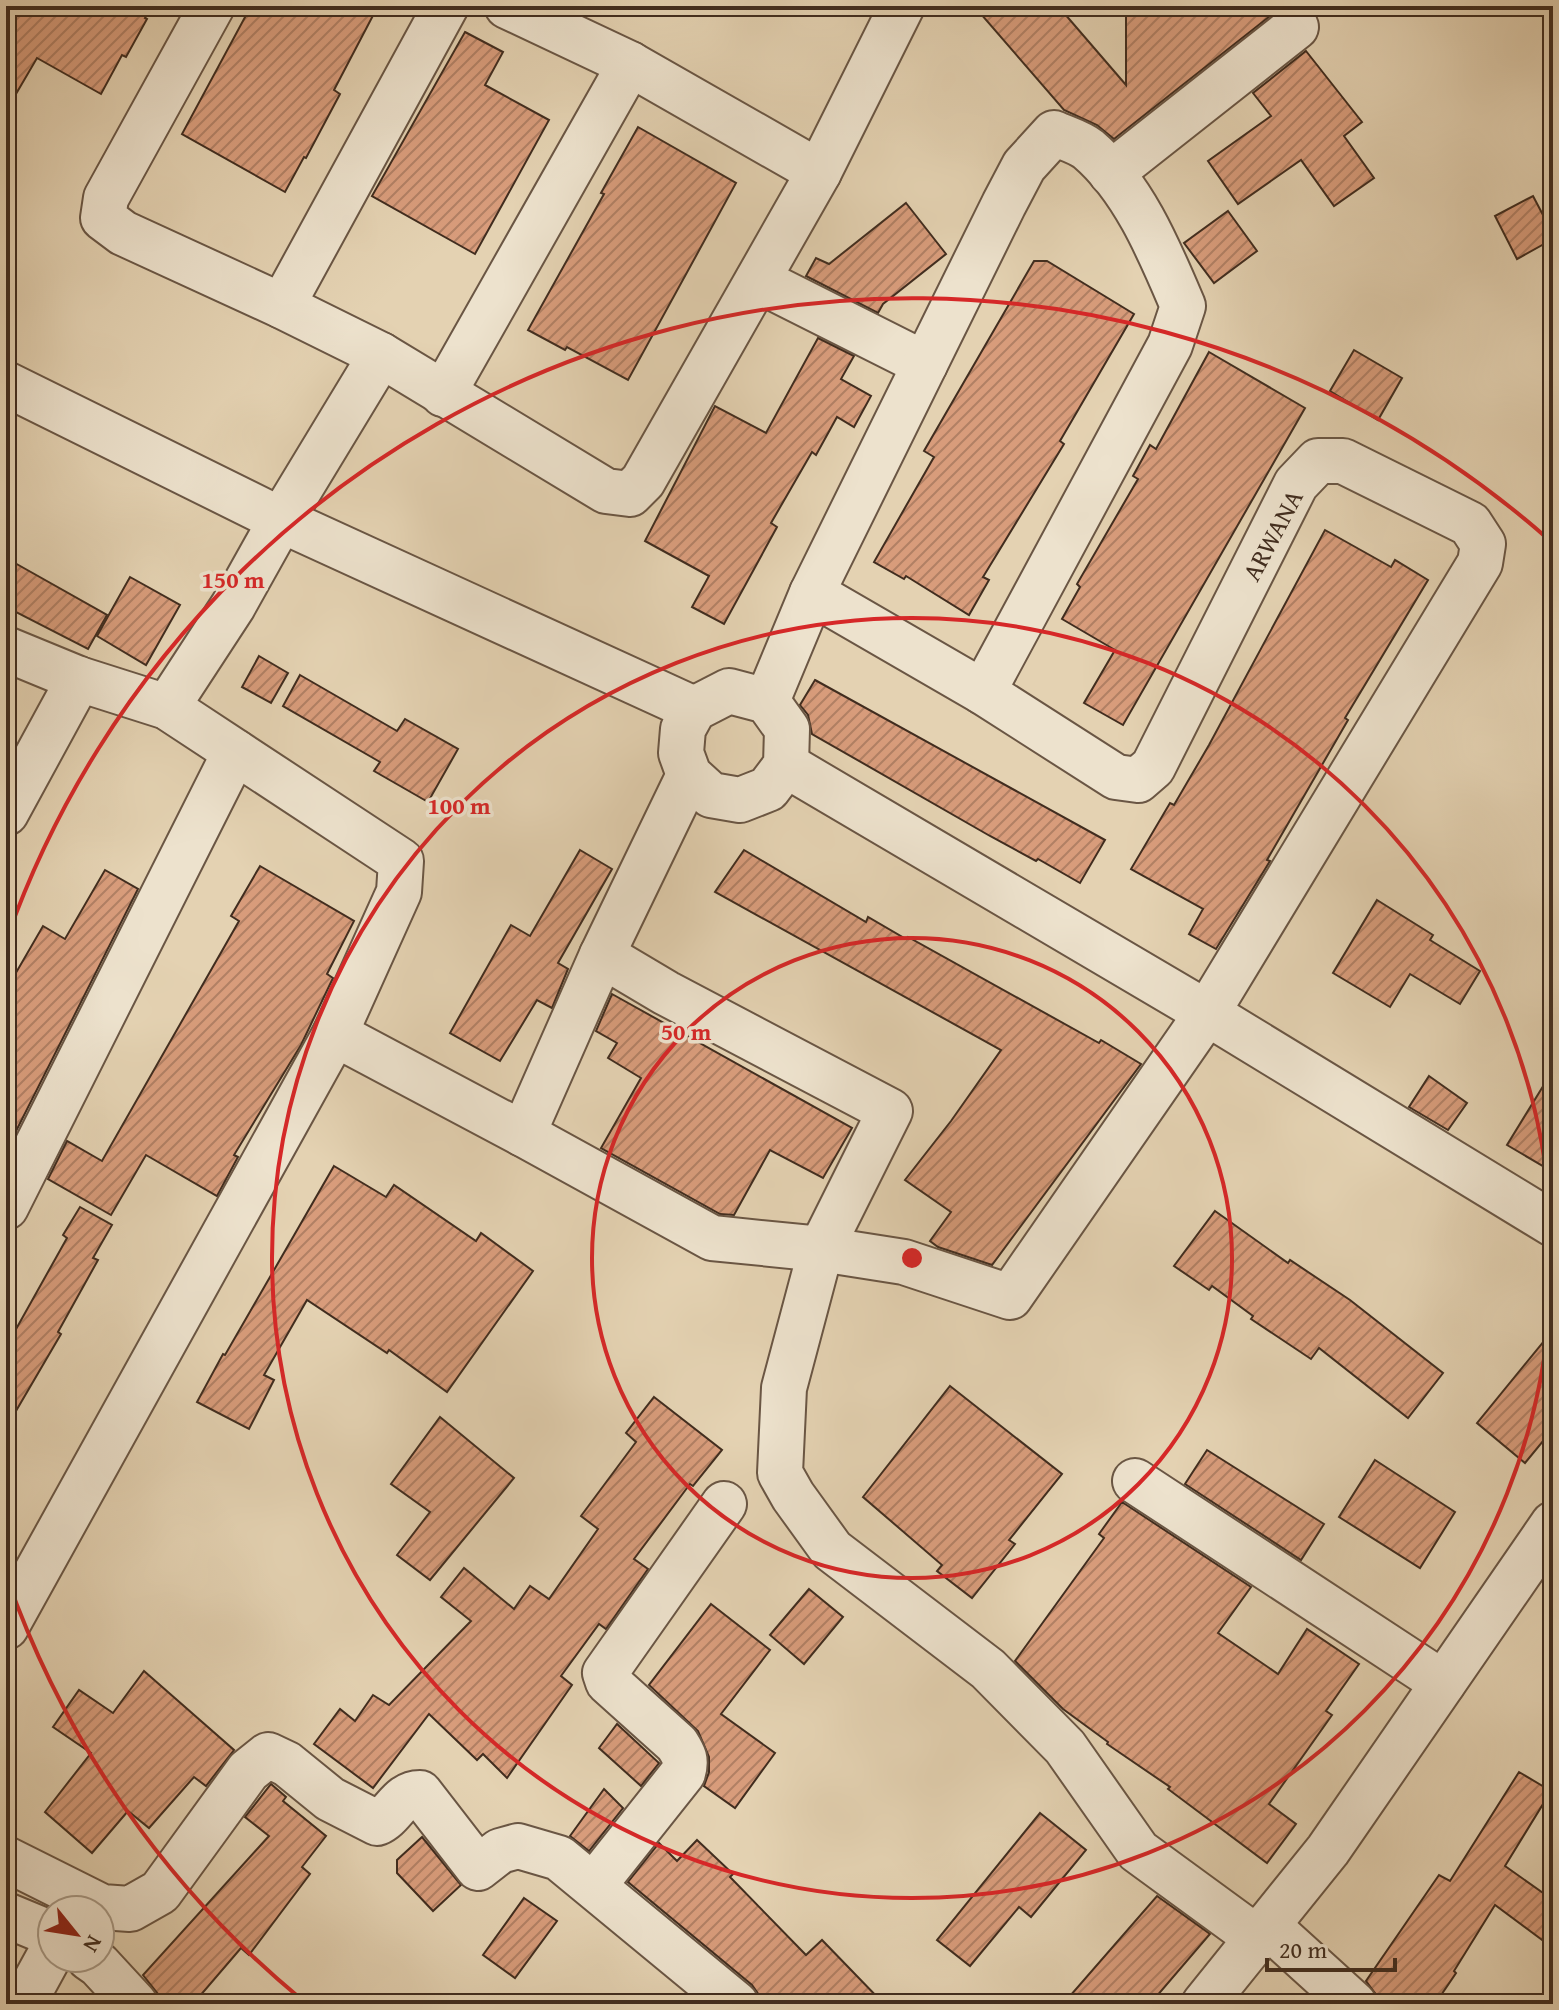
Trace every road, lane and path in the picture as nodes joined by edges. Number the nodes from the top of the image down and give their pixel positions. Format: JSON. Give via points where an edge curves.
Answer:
{"nodes":[{"id":1,"x":212,"y":6,"type":"edge"},
{"id":2,"x":446,"y":6,"type":"edge"},
{"id":3,"x":507,"y":6,"type":"edge"},
{"id":4,"x":902,"y":6,"type":"edge"},
{"id":5,"x":1296,"y":27,"type":"dead end"},
{"id":6,"x":630,"y":64,"type":"junction"},
{"id":7,"x":819,"y":172,"type":"junction"},
{"id":8,"x":1111,"y":173,"type":"junction"},
{"id":9,"x":758,"y":280,"type":"junction"},
{"id":10,"x":282,"y":306,"type":"junction"},
{"id":11,"x":381,"y":355,"type":"junction"},
{"id":12,"x":925,"y":364,"type":"junction"},
{"id":13,"x":6,"y":384,"type":"edge"},
{"id":14,"x":443,"y":394,"type":"junction"},
{"id":15,"x":281,"y":520,"type":"junction"},
{"id":16,"x":812,"y":593,"type":"junction"},
{"id":17,"x":6,"y":649,"type":"edge"},
{"id":18,"x":79,"y":679,"type":"junction"},
{"id":19,"x":983,"y":692,"type":"junction"},
{"id":20,"x":767,"y":701,"type":"junction"},
{"id":21,"x":167,"y":707,"type":"junction"},
{"id":22,"x":694,"y":709,"type":"junction"},
{"id":23,"x":235,"y":752,"type":"junction"},
{"id":24,"x":786,"y":765,"type":"junction"},
{"id":25,"x":689,"y":775,"type":"junction"},
{"id":26,"x":6,"y":813,"type":"edge"},
{"id":27,"x":602,"y":955,"type":"junction"},
{"id":28,"x":1207,"y":1013,"type":"junction"},
{"id":29,"x":335,"y":1034,"type":"junction"},
{"id":30,"x":523,"y":1134,"type":"junction"},
{"id":31,"x":6,"y":1207,"type":"edge"},
{"id":32,"x":1553,"y":1224,"type":"edge"},
{"id":33,"x":821,"y":1249,"type":"junction"},
{"id":34,"x":1135,"y":1481,"type":"dead end"},
{"id":35,"x":724,"y":1504,"type":"dead end"},
{"id":36,"x":1553,"y":1524,"type":"edge"},
{"id":37,"x":6,"y":1627,"type":"edge"},
{"id":38,"x":1443,"y":1683,"type":"junction"},
{"id":39,"x":6,"y":1859,"type":"edge"},
{"id":40,"x":594,"y":1885,"type":"junction"},
{"id":41,"x":6,"y":1915,"type":"edge"},
{"id":42,"x":36,"y":1927,"type":"edge"},
{"id":43,"x":1262,"y":1931,"type":"junction"},
{"id":44,"x":39,"y":1974,"type":"edge"},
{"id":45,"x":107,"y":1974,"type":"edge"},
{"id":46,"x":23,"y":2004,"type":"edge"},
{"id":47,"x":135,"y":2004,"type":"edge"},
{"id":48,"x":736,"y":2004,"type":"edge"},
{"id":49,"x":1204,"y":2004,"type":"edge"},
{"id":50,"x":1354,"y":2004,"type":"edge"}],
"edges":[{"from":1,"to":10,"type":"street","via":[[106,198],[103,218],[123,233]]},
{"from":2,"to":10,"type":"street"},
{"from":3,"to":6,"type":"street"},
{"from":4,"to":7,"type":"street"},
{"from":5,"to":8,"type":"street"},
{"from":6,"to":7,"type":"street"},
{"from":6,"to":14,"type":"street"},
{"from":7,"to":9,"type":"street"},
{"from":8,"to":12,"type":"street","via":[[1086,147],[1054,133],[1024,166]]},
{"from":8,"to":19,"type":"street","via":[[1130,199],[1183,306],[1170,345]]},
{"from":9,"to":12,"type":"street"},
{"from":9,"to":14,"type":"street","via":[[643,481],[630,494],[606,491]]},
{"from":10,"to":11,"type":"street"},
{"from":11,"to":14,"type":"street"},
{"from":11,"to":15,"type":"street"},
{"from":12,"to":16,"type":"street"},
{"from":13,"to":15,"type":"street"},
{"from":15,"to":21,"type":"street"},
{"from":15,"to":22,"type":"street"},
{"from":16,"to":19,"type":"street","name":"ARWANA"},
{"from":16,"to":20,"type":"street"},
{"from":17,"to":18,"type":"street"},
{"from":18,"to":21,"type":"street"},
{"from":18,"to":26,"type":"street"},
{"from":19,"to":28,"type":"street","name":"ARWANA","via":[[1116,777],[1138,780],[1153,767],[1296,484],[1318,461],[1343,461],[1470,524],[1483,544],[1480,563]]},
{"from":20,"to":22,"type":"street","via":[[729,691]]},
{"from":20,"to":24,"type":"street","via":[[787,729]]},
{"from":21,"to":23,"type":"street"},
{"from":22,"to":25,"type":"street","via":[[683,729],[681,753]]},
{"from":23,"to":29,"type":"street","via":[[401,861],[399,892]]},
{"from":23,"to":31,"type":"street"},
{"from":24,"to":25,"type":"street","via":[[768,789],[740,800],[711,795]]},
{"from":24,"to":28,"type":"street"},
{"from":25,"to":27,"type":"street"},
{"from":27,"to":30,"type":"street"},
{"from":27,"to":33,"type":"street","via":[[890,1111]]},
{"from":28,"to":32,"type":"street"},
{"from":28,"to":33,"type":"street","name":"ARWANA","via":[[1010,1297],[904,1262]]},
{"from":29,"to":30,"type":"street"},
{"from":29,"to":37,"type":"street"},
{"from":30,"to":33,"type":"street","via":[[712,1238]]},
{"from":33,"to":43,"type":"street","via":[[784,1388],[780,1473],[793,1496],[832,1550],[988,1669],[1065,1747],[1138,1851]]},
{"from":34,"to":38,"type":"street"},
{"from":35,"to":40,"type":"street","via":[[605,1673],[608,1682],[677,1744],[686,1764]]},
{"from":36,"to":38,"type":"street"},
{"from":38,"to":43,"type":"street","via":[[1328,1850]]},
{"from":39,"to":40,"type":"street","via":[[102,1907],[130,1909],[160,1892],[248,1771],[268,1755],[330,1799],[377,1823],[406,1796],[420,1793],[478,1868],[500,1851],[527,1847],[559,1858]]},
{"from":40,"to":48,"type":"street"},
{"from":41,"to":42,"type":"street"},
{"from":43,"to":49,"type":"street"},
{"from":43,"to":50,"type":"street"},
{"from":44,"to":46,"type":"street"},
{"from":45,"to":47,"type":"street"}]}
